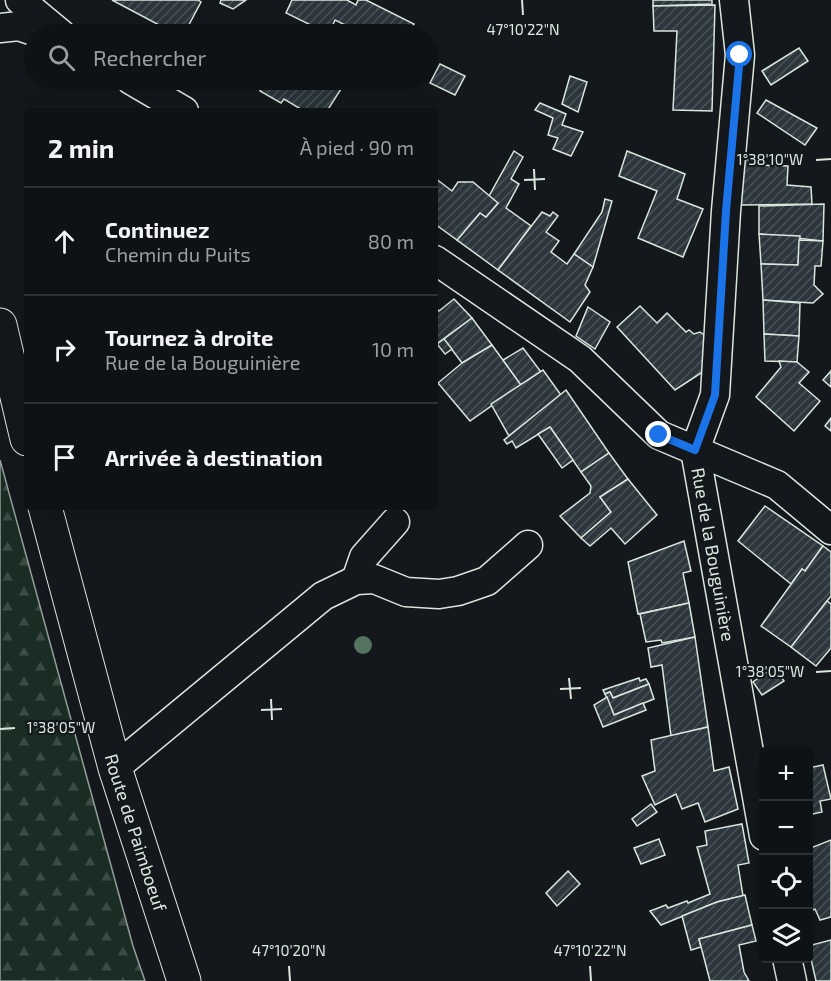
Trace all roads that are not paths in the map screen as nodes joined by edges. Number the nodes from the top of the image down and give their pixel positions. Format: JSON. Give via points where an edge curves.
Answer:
{"nodes":[{"id":1,"x":20,"y":0,"type":"edge"},
{"id":2,"x":734,"y":0,"type":"edge"},
{"id":3,"x":49,"y":24,"type":"edge"},
{"id":4,"x":0,"y":28,"type":"edge"},
{"id":5,"x":24,"y":28,"type":"edge"},
{"id":6,"x":148,"y":90,"type":"edge"},
{"id":7,"x":179,"y":108,"type":"edge"},
{"id":8,"x":438,"y":262,"type":"edge"},
{"id":9,"x":0,"y":325,"type":"edge"},
{"id":10,"x":24,"y":425,"type":"edge"},
{"id":11,"x":695,"y":450,"type":"junction"},
{"id":12,"x":46,"y":510,"type":"edge"},
{"id":13,"x":395,"y":522,"type":"dead end"},
{"id":14,"x":831,"y":530,"type":"edge"},
{"id":15,"x":528,"y":545,"type":"dead end"},
{"id":16,"x":356,"y":580,"type":"junction"},
{"id":17,"x":115,"y":768,"type":"junction"},
{"id":18,"x":759,"y":808,"type":"edge"},
{"id":19,"x":788,"y":963,"type":"edge"},
{"id":20,"x":184,"y":981,"type":"edge"},
{"id":21,"x":792,"y":981,"type":"edge"}],
"edges":[{"from":1,"to":3,"type":"street"},
{"from":2,"to":11,"type":"street","via":[[740,55],[715,395]]},
{"from":4,"to":5,"type":"street"},
{"from":6,"to":7,"type":"street"},
{"from":8,"to":11,"type":"street","name":"Rue de la Bouguinière","via":[[580,359],[659,435]]},
{"from":9,"to":10,"type":"street"},
{"from":11,"to":14,"type":"street","via":[[777,485]]},
{"from":11,"to":18,"type":"street","name":"Rue de la Bouguinière"},
{"from":12,"to":17,"type":"street","name":"Route de Paimboeuf"},
{"from":13,"to":16,"type":"street","via":[[364,556]]},
{"from":15,"to":16,"type":"street","via":[[487,581],[458,591],[406,592],[374,579]]},
{"from":16,"to":17,"type":"street","via":[[323,596]]},
{"from":17,"to":20,"type":"street","name":"Route de Paimboeuf"},
{"from":19,"to":21,"type":"street"}]}
